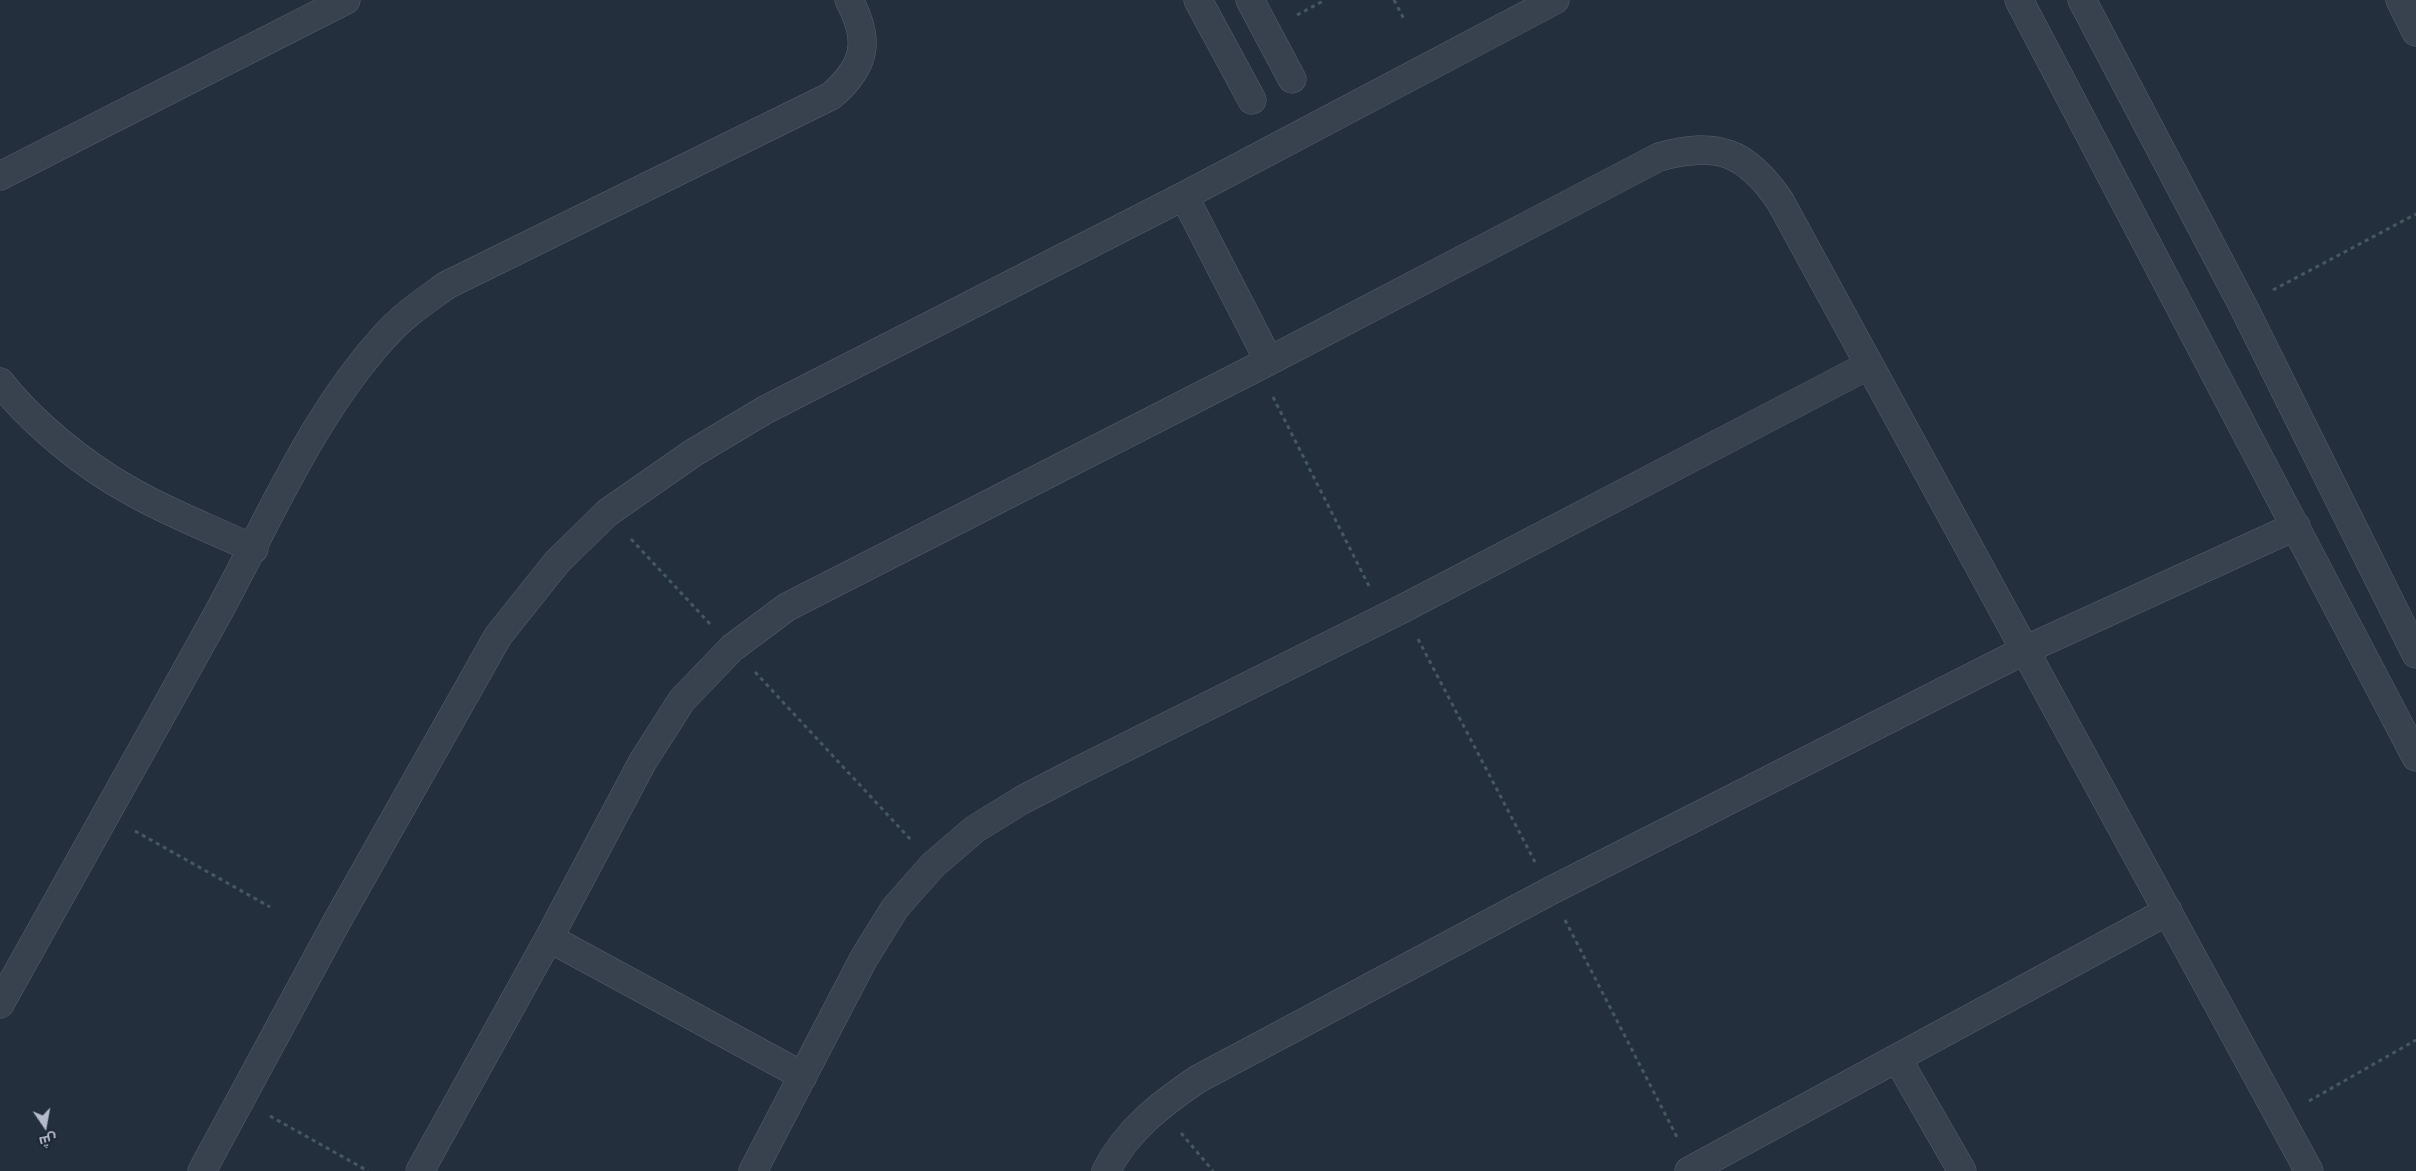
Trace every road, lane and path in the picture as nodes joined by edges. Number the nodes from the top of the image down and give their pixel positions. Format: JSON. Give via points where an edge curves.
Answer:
{"nodes":[{"id":1,"x":346,"y":0,"type":"edge"},
{"id":2,"x":849,"y":0,"type":"edge"},
{"id":3,"x":1198,"y":0,"type":"edge"},
{"id":4,"x":1250,"y":0,"type":"edge"},
{"id":5,"x":1394,"y":0,"type":"edge"},
{"id":6,"x":1555,"y":0,"type":"edge"},
{"id":7,"x":2019,"y":0,"type":"edge"},
{"id":8,"x":2082,"y":0,"type":"edge"},
{"id":9,"x":2400,"y":0,"type":"edge"},
{"id":10,"x":1405,"y":21,"type":"dead end"},
{"id":11,"x":2416,"y":32,"type":"edge"},
{"id":12,"x":1292,"y":79,"type":"dead end"},
{"id":13,"x":1252,"y":100,"type":"dead end"},
{"id":14,"x":0,"y":176,"type":"edge"},
{"id":15,"x":1184,"y":196,"type":"junction"},
{"id":16,"x":2416,"y":214,"type":"edge"},
{"id":17,"x":2243,"y":306,"type":"junction"},
{"id":18,"x":1263,"y":364,"type":"junction"},
{"id":19,"x":1869,"y":365,"type":"junction"},
{"id":20,"x":0,"y":382,"type":"edge"},
{"id":21,"x":607,"y":513,"type":"junction"},
{"id":22,"x":2296,"y":526,"type":"junction"},
{"id":23,"x":254,"y":549,"type":"junction"},
{"id":24,"x":1385,"y":618,"type":"junction"},
{"id":25,"x":732,"y":648,"type":"junction"},
{"id":26,"x":2025,"y":650,"type":"junction"},
{"id":27,"x":2416,"y":654,"type":"edge"},
{"id":28,"x":2416,"y":757,"type":"edge"},
{"id":29,"x":106,"y":815,"type":"junction"},
{"id":30,"x":933,"y":864,"type":"junction"},
{"id":31,"x":270,"y":907,"type":"dead end"},
{"id":32,"x":2168,"y":911,"type":"junction"},
{"id":33,"x":549,"y":938,"type":"junction"},
{"id":34,"x":0,"y":1004,"type":"edge"},
{"id":35,"x":2416,"y":1040,"type":"edge"},
{"id":36,"x":1897,"y":1058,"type":"junction"},
{"id":37,"x":803,"y":1076,"type":"junction"},
{"id":38,"x":241,"y":1099,"type":"junction"},
{"id":39,"x":1159,"y":1106,"type":"junction"},
{"id":40,"x":2280,"y":1118,"type":"junction"},
{"id":41,"x":202,"y":1171,"type":"edge"},
{"id":42,"x":368,"y":1171,"type":"edge"},
{"id":43,"x":420,"y":1171,"type":"edge"},
{"id":44,"x":753,"y":1171,"type":"edge"},
{"id":45,"x":1106,"y":1171,"type":"edge"},
{"id":46,"x":1213,"y":1171,"type":"edge"},
{"id":47,"x":1689,"y":1171,"type":"edge"},
{"id":48,"x":1962,"y":1171,"type":"edge"},
{"id":49,"x":2309,"y":1171,"type":"edge"}],
"edges":[{"from":1,"to":14,"type":"street"},
{"from":2,"to":23,"type":"street","via":[[860,20],[864,41],[859,63],[848,82],[831,96],[447,285],[406,315],[384,336],[339,391]]},
{"from":3,"to":13,"type":"street"},
{"from":4,"to":12,"type":"street"},
{"from":5,"to":10,"type":"path"},
{"from":6,"to":15,"type":"street"},
{"from":7,"to":22,"type":"street"},
{"from":8,"to":17,"type":"street"},
{"from":9,"to":11,"type":"street"},
{"from":15,"to":18,"type":"street"},
{"from":15,"to":21,"type":"street","via":[[765,410],[693,453]]},
{"from":16,"to":17,"type":"path"},
{"from":17,"to":27,"type":"street"},
{"from":18,"to":19,"type":"street","via":[[1659,157],[1687,149],[1716,150],[1743,161],[1765,179]]},
{"from":18,"to":24,"type":"path"},
{"from":18,"to":25,"type":"street","via":[[787,607]]},
{"from":19,"to":24,"type":"street"},
{"from":19,"to":26,"type":"street"},
{"from":20,"to":23,"type":"street","via":[[42,425],[84,460],[128,490]]},
{"from":21,"to":25,"type":"path"},
{"from":21,"to":38,"type":"street","via":[[557,562],[498,636]]},
{"from":22,"to":26,"type":"street"},
{"from":22,"to":28,"type":"street"},
{"from":23,"to":29,"type":"street"},
{"from":24,"to":30,"type":"street","via":[[1022,800],[975,829]]},
{"from":25,"to":30,"type":"path"},
{"from":25,"to":33,"type":"street","via":[[682,700],[643,761]]},
{"from":26,"to":32,"type":"street"},
{"from":26,"to":39,"type":"street","via":[[1550,891],[1198,1079]]},
{"from":29,"to":31,"type":"path"},
{"from":29,"to":34,"type":"street"},
{"from":30,"to":37,"type":"street","via":[[894,908],[864,958]]},
{"from":32,"to":36,"type":"street"},
{"from":32,"to":40,"type":"street"},
{"from":33,"to":37,"type":"street"},
{"from":33,"to":43,"type":"street"},
{"from":35,"to":40,"type":"path"},
{"from":36,"to":47,"type":"street"},
{"from":36,"to":48,"type":"street"},
{"from":37,"to":44,"type":"street"},
{"from":38,"to":41,"type":"street"},
{"from":38,"to":42,"type":"path"},
{"from":39,"to":45,"type":"street","via":[[1133,1131]]},
{"from":39,"to":46,"type":"path"},
{"from":40,"to":49,"type":"street"}]}
